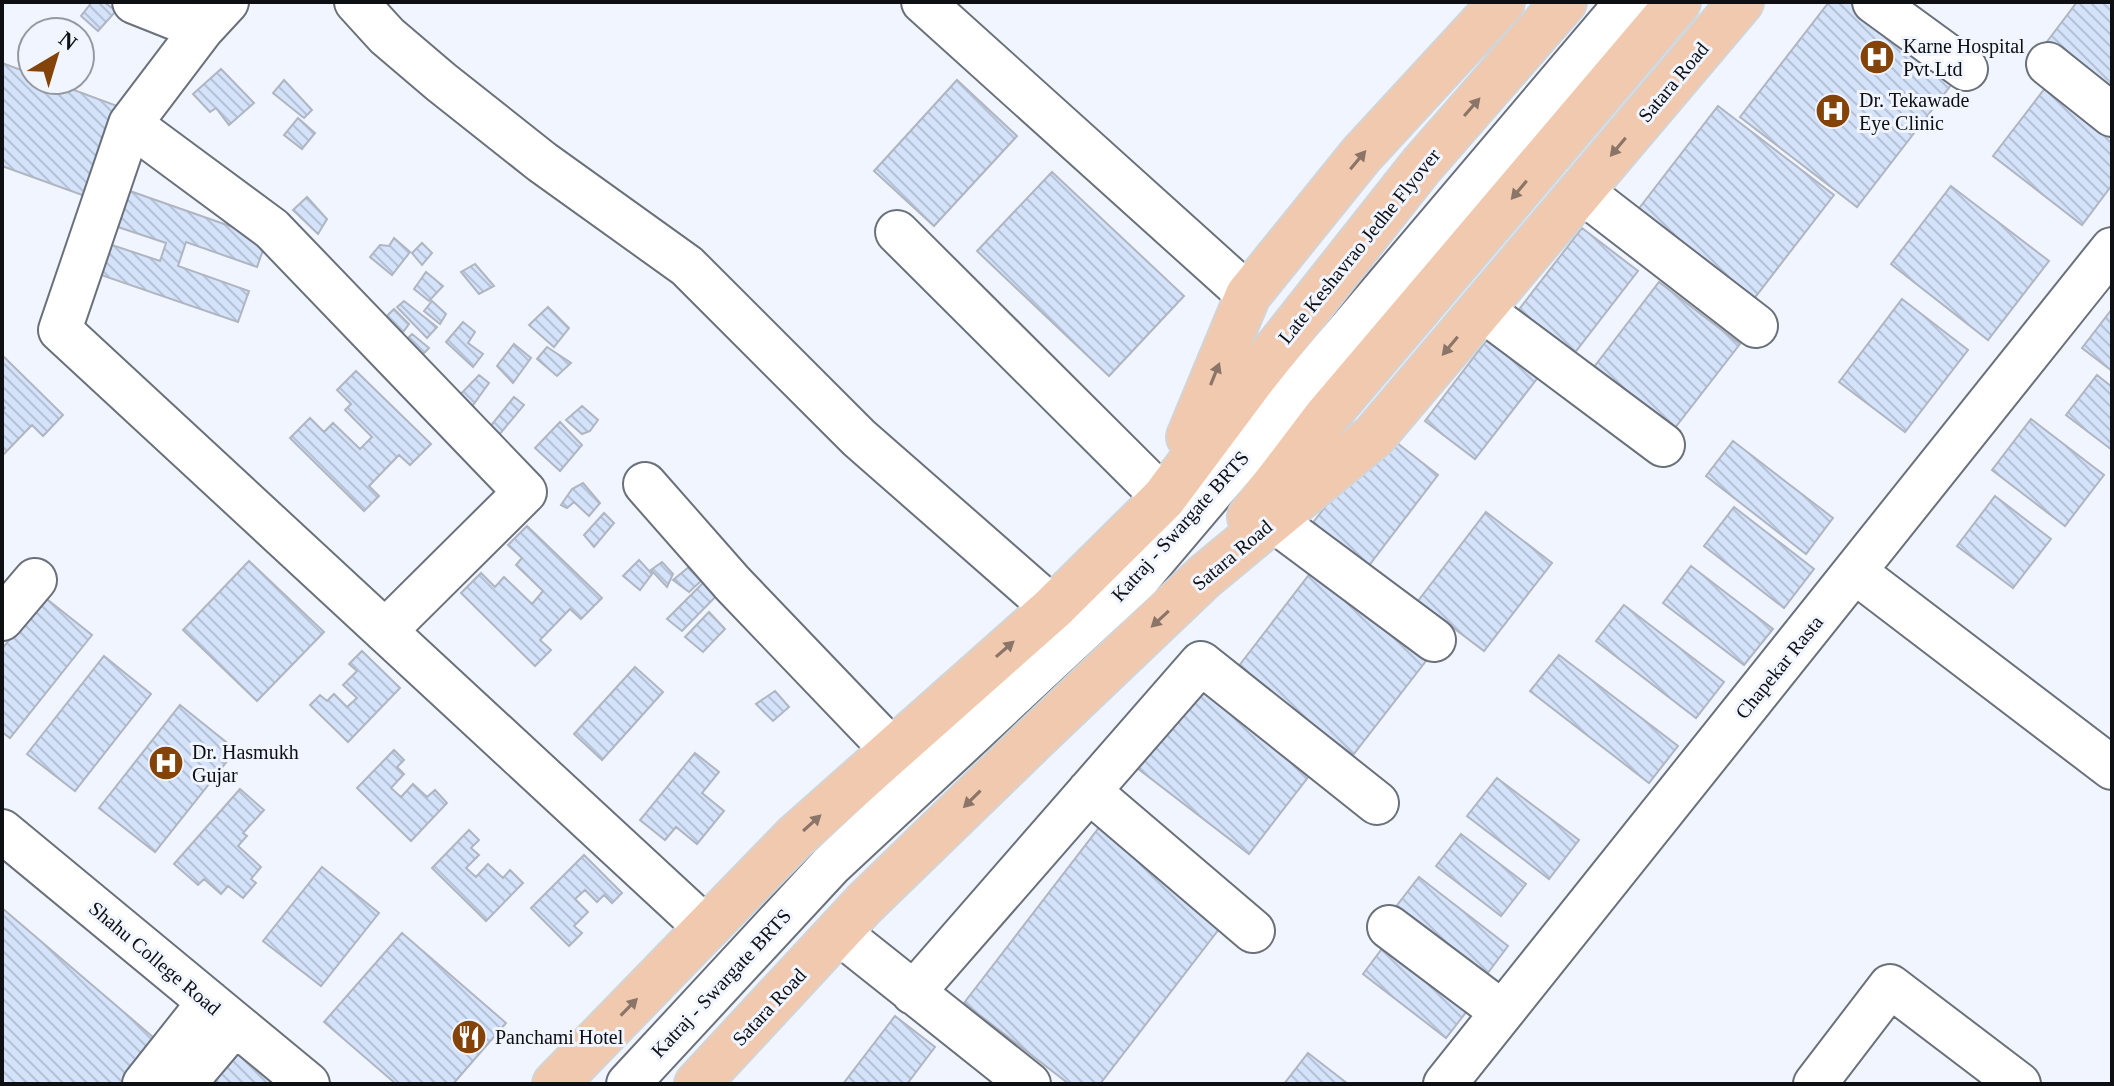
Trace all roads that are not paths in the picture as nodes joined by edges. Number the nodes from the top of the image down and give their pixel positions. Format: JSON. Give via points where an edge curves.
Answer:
{"nodes":[{"id":1,"x":134,"y":2,"type":"edge"},
{"id":2,"x":356,"y":2,"type":"edge"},
{"id":3,"x":1502,"y":2,"type":"edge"},
{"id":4,"x":1564,"y":2,"type":"edge"},
{"id":5,"x":1627,"y":2,"type":"edge"},
{"id":6,"x":1678,"y":2,"type":"edge"},
{"id":7,"x":1741,"y":2,"type":"edge"},
{"id":8,"x":1874,"y":2,"type":"edge"},
{"id":9,"x":949,"y":10,"type":"edge"},
{"id":10,"x":215,"y":15,"type":"edge"},
{"id":11,"x":2048,"y":64,"type":"dead end"},
{"id":12,"x":1966,"y":69,"type":"dead end"},
{"id":13,"x":2112,"y":115,"type":"edge"},
{"id":14,"x":130,"y":124,"type":"junction"},
{"id":15,"x":1581,"y":191,"type":"junction"},
{"id":16,"x":897,"y":232,"type":"dead end"},
{"id":17,"x":2112,"y":249,"type":"edge"},
{"id":18,"x":1248,"y":295,"type":"junction"},
{"id":19,"x":1481,"y":309,"type":"junction"},
{"id":20,"x":1756,"y":326,"type":"dead end"},
{"id":21,"x":1663,"y":445,"type":"dead end"},
{"id":22,"x":645,"y":484,"type":"dead end"},
{"id":23,"x":1164,"y":498,"type":"junction"},
{"id":24,"x":1273,"y":520,"type":"junction"},
{"id":25,"x":1855,"y":572,"type":"junction"},
{"id":26,"x":1204,"y":577,"type":"junction"},
{"id":27,"x":35,"y":580,"type":"dead end"},
{"id":28,"x":1053,"y":608,"type":"junction"},
{"id":29,"x":2,"y":619,"type":"edge"},
{"id":30,"x":385,"y":631,"type":"junction"},
{"id":31,"x":1434,"y":640,"type":"dead end"},
{"id":32,"x":892,"y":750,"type":"junction"},
{"id":33,"x":2112,"y":768,"type":"edge"},
{"id":34,"x":1089,"y":791,"type":"junction"},
{"id":35,"x":1377,"y":803,"type":"dead end"},
{"id":36,"x":2,"y":831,"type":"edge"},
{"id":37,"x":705,"y":927,"type":"junction"},
{"id":38,"x":1389,"y":927,"type":"dead end"},
{"id":39,"x":1253,"y":931,"type":"dead end"},
{"id":40,"x":838,"y":932,"type":"junction"},
{"id":41,"x":913,"y":993,"type":"junction"},
{"id":42,"x":1502,"y":1012,"type":"junction"},
{"id":43,"x":222,"y":1013,"type":"junction"},
{"id":44,"x":144,"y":1084,"type":"edge"},
{"id":45,"x":184,"y":1084,"type":"edge"},
{"id":46,"x":308,"y":1084,"type":"edge"},
{"id":47,"x":555,"y":1084,"type":"edge"},
{"id":48,"x":628,"y":1084,"type":"edge"},
{"id":49,"x":697,"y":1084,"type":"edge"},
{"id":50,"x":1029,"y":1084,"type":"edge"},
{"id":51,"x":1445,"y":1084,"type":"edge"},
{"id":52,"x":1815,"y":1084,"type":"edge"},
{"id":53,"x":2019,"y":1084,"type":"edge"}],
"edges":[{"from":1,"to":10,"type":"street"},
{"from":2,"to":28,"type":"street","via":[[441,82],[687,266],[859,438]]},
{"from":18,"to":3,"type":"highway","one_way":true,"via":[[1361,155]]},
{"from":23,"to":4,"type":"highway","name":"Late Keshavrao Jedhe Flyover","one_way":true,"via":[[1421,166]]},
{"from":5,"to":48,"type":"street","name":"Katraj - Swargate BRTS","via":[[1139,578],[830,866]]},
{"from":6,"to":26,"type":"highway","one_way":true,"via":[[1325,418]]},
{"from":7,"to":15,"type":"highway","name":"Satara Road","one_way":true},
{"from":8,"to":12,"type":"street"},
{"from":9,"to":18,"type":"street"},
{"from":10,"to":14,"type":"street"},
{"from":11,"to":13,"type":"street"},
{"from":14,"to":30,"type":"street","via":[[60,330]]},
{"from":14,"to":30,"type":"street","via":[[272,229],[525,492]]},
{"from":15,"to":19,"type":"highway","name":"Satara Road"},
{"from":15,"to":20,"type":"street"},
{"from":16,"to":23,"type":"street"},
{"from":17,"to":25,"type":"street","name":"Chapekar Rasta"},
{"from":23,"to":18,"type":"highway","one_way":true},
{"from":19,"to":21,"type":"street"},
{"from":19,"to":24,"type":"highway","name":"Satara Road","one_way":true,"via":[[1374,436]]},
{"from":22,"to":32,"type":"street"},
{"from":23,"to":28,"type":"highway"},
{"from":24,"to":26,"type":"highway","name":"Satara Road"},
{"from":24,"to":31,"type":"street"},
{"from":25,"to":33,"type":"street"},
{"from":25,"to":42,"type":"street","name":"Chapekar Rasta"},
{"from":26,"to":40,"type":"highway","name":"Satara Road","one_way":true},
{"from":27,"to":29,"type":"street"},
{"from":32,"to":28,"type":"highway","one_way":true},
{"from":30,"to":37,"type":"street"},
{"from":37,"to":32,"type":"highway","one_way":true},
{"from":34,"to":35,"type":"street","via":[[1201,663]]},
{"from":34,"to":39,"type":"street"},
{"from":34,"to":41,"type":"street"},
{"from":36,"to":43,"type":"street","name":"Shahu College Road"},
{"from":47,"to":37,"type":"highway","one_way":true},
{"from":38,"to":42,"type":"street"},
{"from":40,"to":41,"type":"street"},
{"from":40,"to":49,"type":"highway","name":"Satara Road"},
{"from":41,"to":50,"type":"street"},
{"from":42,"to":51,"type":"street","name":"Chapekar Rasta"},
{"from":43,"to":44,"type":"street"},
{"from":43,"to":45,"type":"street"},
{"from":43,"to":46,"type":"street","name":"Shahu College Road"},
{"from":52,"to":53,"type":"street","via":[[1890,986]]}]}
